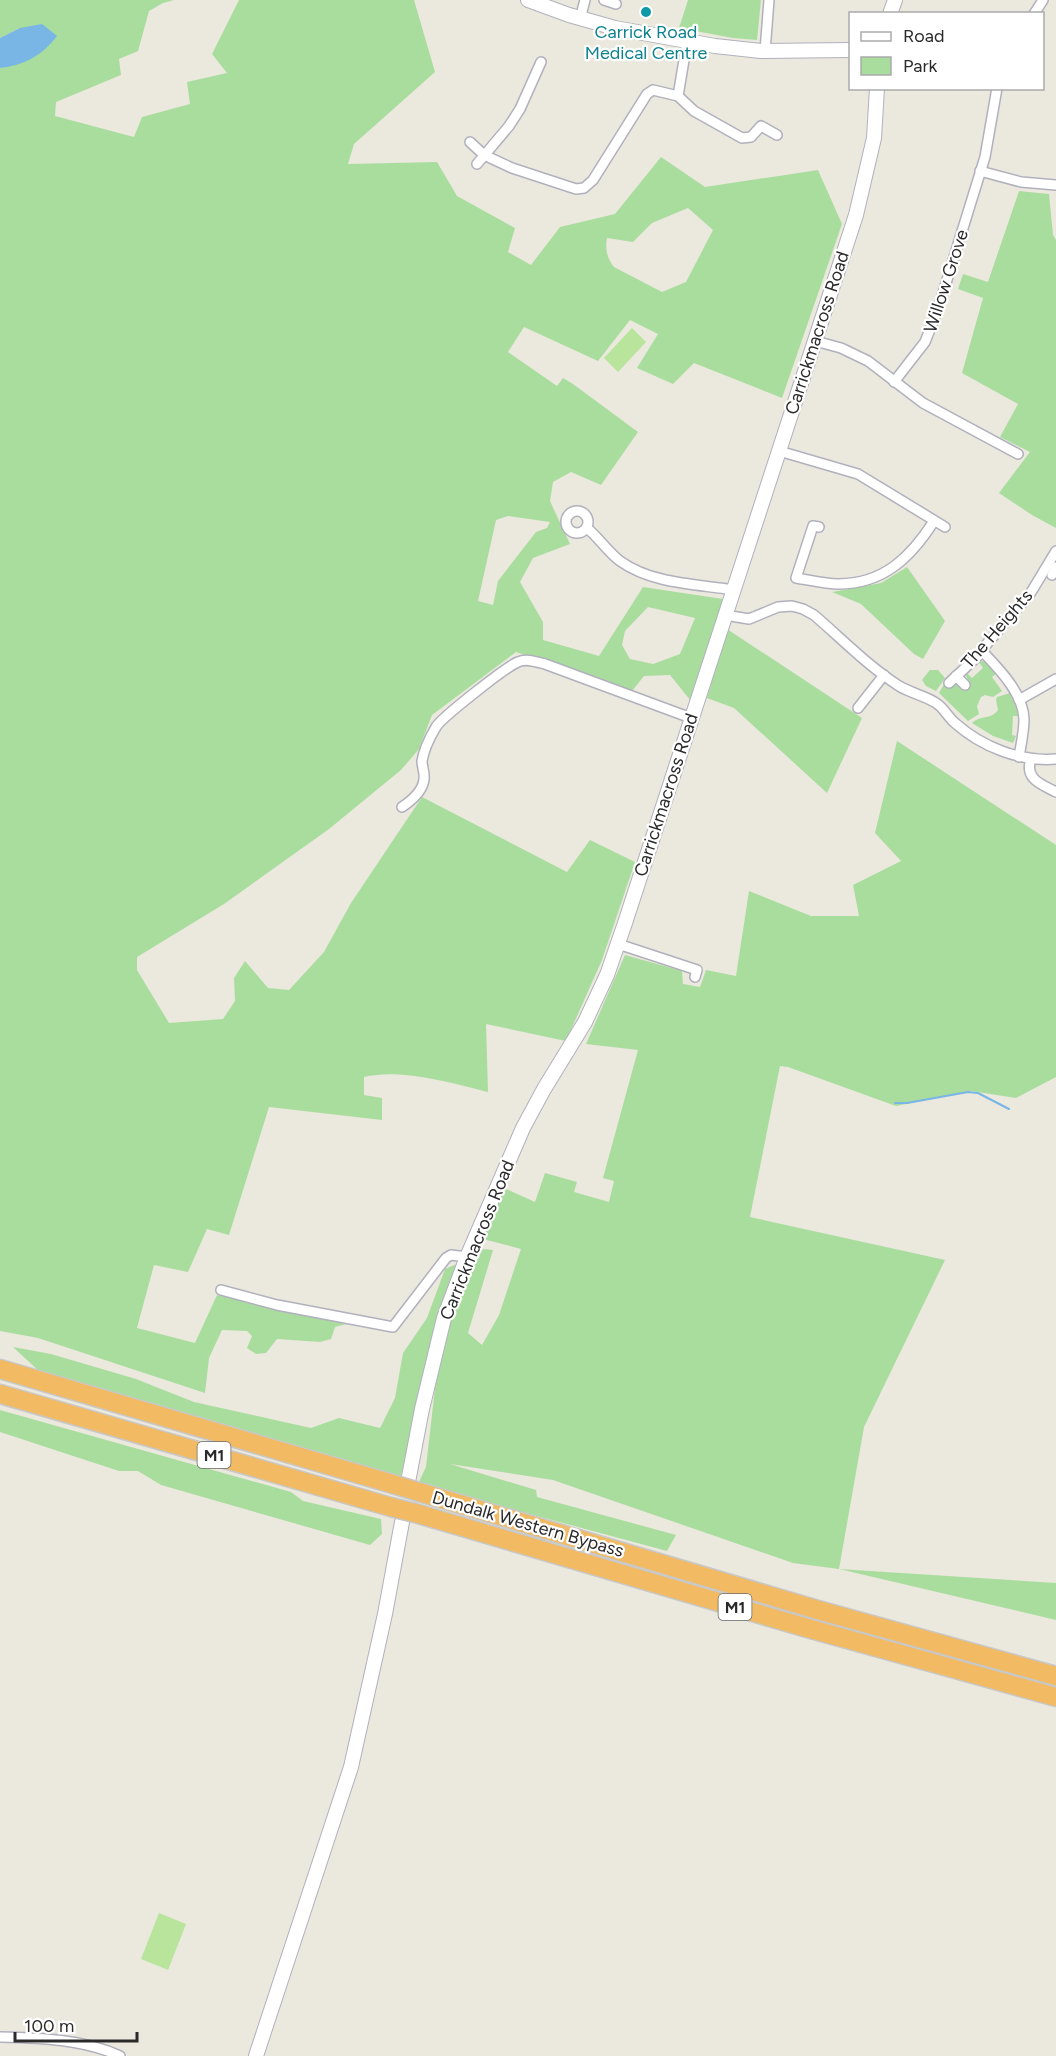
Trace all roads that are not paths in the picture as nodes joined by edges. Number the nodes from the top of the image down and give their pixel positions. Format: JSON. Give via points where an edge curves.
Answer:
{"nodes":[{"id":1,"x":528,"y":0,"type":"edge"},
{"id":2,"x":585,"y":0,"type":"edge"},
{"id":3,"x":604,"y":0,"type":"edge"},
{"id":4,"x":769,"y":0,"type":"edge"},
{"id":5,"x":616,"y":4,"type":"dead end"},
{"id":6,"x":580,"y":19,"type":"junction"},
{"id":7,"x":687,"y":42,"type":"junction"},
{"id":8,"x":849,"y":50,"type":"edge"},
{"id":9,"x":765,"y":51,"type":"junction"},
{"id":10,"x":541,"y":62,"type":"dead end"},
{"id":11,"x":877,"y":90,"type":"edge"},
{"id":12,"x":997,"y":90,"type":"edge"},
{"id":13,"x":678,"y":96,"type":"junction"},
{"id":14,"x":777,"y":135,"type":"dead end"},
{"id":15,"x":470,"y":142,"type":"dead end"},
{"id":16,"x":484,"y":155,"type":"junction"},
{"id":17,"x":477,"y":164,"type":"dead end"},
{"id":18,"x":980,"y":171,"type":"junction"},
{"id":19,"x":1056,"y":185,"type":"edge"},
{"id":20,"x":815,"y":341,"type":"junction"},
{"id":21,"x":894,"y":382,"type":"junction"},
{"id":22,"x":779,"y":451,"type":"junction"},
{"id":23,"x":1018,"y":454,"type":"dead end"},
{"id":24,"x":934,"y":521,"type":"junction"},
{"id":25,"x":819,"y":527,"type":"dead end"},
{"id":26,"x":945,"y":527,"type":"dead end"},
{"id":27,"x":587,"y":528,"type":"dead end"},
{"id":28,"x":1056,"y":551,"type":"edge"},
{"id":29,"x":734,"y":590,"type":"junction"},
{"id":30,"x":725,"y":615,"type":"junction"},
{"id":31,"x":982,"y":651,"type":"junction"},
{"id":32,"x":884,"y":675,"type":"junction"},
{"id":33,"x":1056,"y":679,"type":"edge"},
{"id":34,"x":964,"y":685,"type":"dead end"},
{"id":35,"x":1019,"y":700,"type":"junction"},
{"id":36,"x":858,"y":708,"type":"dead end"},
{"id":37,"x":692,"y":718,"type":"junction"},
{"id":38,"x":1019,"y":757,"type":"junction"},
{"id":39,"x":1030,"y":759,"type":"junction"},
{"id":40,"x":1056,"y":759,"type":"edge"},
{"id":41,"x":1056,"y":792,"type":"edge"},
{"id":42,"x":402,"y":807,"type":"dead end"},
{"id":43,"x":618,"y":944,"type":"junction"},
{"id":44,"x":695,"y":977,"type":"dead end"},
{"id":45,"x":467,"y":1257,"type":"junction"},
{"id":46,"x":221,"y":1290,"type":"dead end"},
{"id":47,"x":0,"y":1369,"type":"edge"},
{"id":48,"x":0,"y":1394,"type":"edge"},
{"id":49,"x":408,"y":1486,"type":"junction"},
{"id":50,"x":403,"y":1514,"type":"junction"},
{"id":51,"x":1056,"y":1676,"type":"edge"},
{"id":52,"x":1056,"y":1697,"type":"edge"},
{"id":53,"x":0,"y":2037,"type":"edge"},
{"id":54,"x":120,"y":2056,"type":"edge"},
{"id":55,"x":256,"y":2056,"type":"edge"}],
"edges":[{"from":1,"to":6,"type":"main road"},
{"from":2,"to":6,"type":"street"},
{"from":3,"to":5,"type":"street"},
{"from":4,"to":9,"type":"street"},
{"from":6,"to":7,"type":"main road"},
{"from":7,"to":9,"type":"main road"},
{"from":7,"to":13,"type":"street"},
{"from":8,"to":9,"type":"main road"},
{"from":10,"to":16,"type":"street","via":[[520,109]]},
{"from":11,"to":20,"type":"main road","name":"Carrickmacross Road","via":[[867,173]]},
{"from":12,"to":18,"type":"street","name":"Willow Grove"},
{"from":13,"to":14,"type":"street","via":[[694,111],[742,138],[750,137],[761,126]]},
{"from":13,"to":16,"type":"street","via":[[653,90],[647,94],[593,180],[584,188],[576,189],[512,168]]},
{"from":15,"to":16,"type":"street"},
{"from":16,"to":17,"type":"street"},
{"from":18,"to":19,"type":"street","via":[[1021,182]]},
{"from":18,"to":21,"type":"street","name":"Willow Grove","via":[[925,342]]},
{"from":20,"to":21,"type":"street","via":[[868,361]]},
{"from":20,"to":22,"type":"main road","name":"Carrickmacross Road"},
{"from":21,"to":23,"type":"street","via":[[923,403]]},
{"from":22,"to":24,"type":"street","via":[[858,474]]},
{"from":22,"to":29,"type":"main road","name":"Carrickmacross Road"},
{"from":24,"to":25,"type":"street","via":[[919,544],[893,568],[880,576],[838,584],[796,578],[813,526]]},
{"from":24,"to":26,"type":"street"},
{"from":27,"to":29,"type":"street","via":[[621,561],[642,572],[663,580]]},
{"from":28,"to":31,"type":"street","name":"The Heights","via":[[1030,594]]},
{"from":29,"to":30,"type":"main road","name":"Carrickmacross Road"},
{"from":30,"to":32,"type":"street","via":[[749,619],[778,607],[803,609]]},
{"from":30,"to":37,"type":"main road","name":"Carrickmacross Road"},
{"from":31,"to":34,"type":"street","name":"The Heights","via":[[953,680]]},
{"from":31,"to":35,"type":"street"},
{"from":32,"to":36,"type":"street"},
{"from":32,"to":38,"type":"street","via":[[937,703],[952,722],[973,737]]},
{"from":33,"to":35,"type":"street"},
{"from":35,"to":38,"type":"street","via":[[1024,717]]},
{"from":37,"to":42,"type":"street","via":[[545,664],[519,662],[437,724],[425,750],[422,787]]},
{"from":37,"to":43,"type":"main road","name":"Carrickmacross Road"},
{"from":38,"to":39,"type":"street"},
{"from":39,"to":40,"type":"street"},
{"from":39,"to":41,"type":"street","via":[[1032,778]]},
{"from":43,"to":44,"type":"street","via":[[697,970]]},
{"from":43,"to":45,"type":"main road","name":"Carrickmacross Road","via":[[585,1022],[523,1128]]},
{"from":45,"to":46,"type":"street","via":[[447,1257],[393,1327]]},
{"from":45,"to":49,"type":"main road","name":"Carrickmacross Road","via":[[444,1318]]},
{"from":47,"to":49,"type":"highway","name":"Dundalk Western Bypass","number":"M1"},
{"from":48,"to":50,"type":"highway","name":"Dundalk Western Bypass","number":"M1"},
{"from":49,"to":51,"type":"highway","name":"Dundalk Western Bypass","number":"M1","via":[[818,1610]]},
{"from":50,"to":52,"type":"highway","name":"Dundalk Western Bypass","number":"M1"},
{"from":50,"to":55,"type":"main road","via":[[351,1767]]},
{"from":53,"to":54,"type":"street","via":[[71,2042]]}]}
